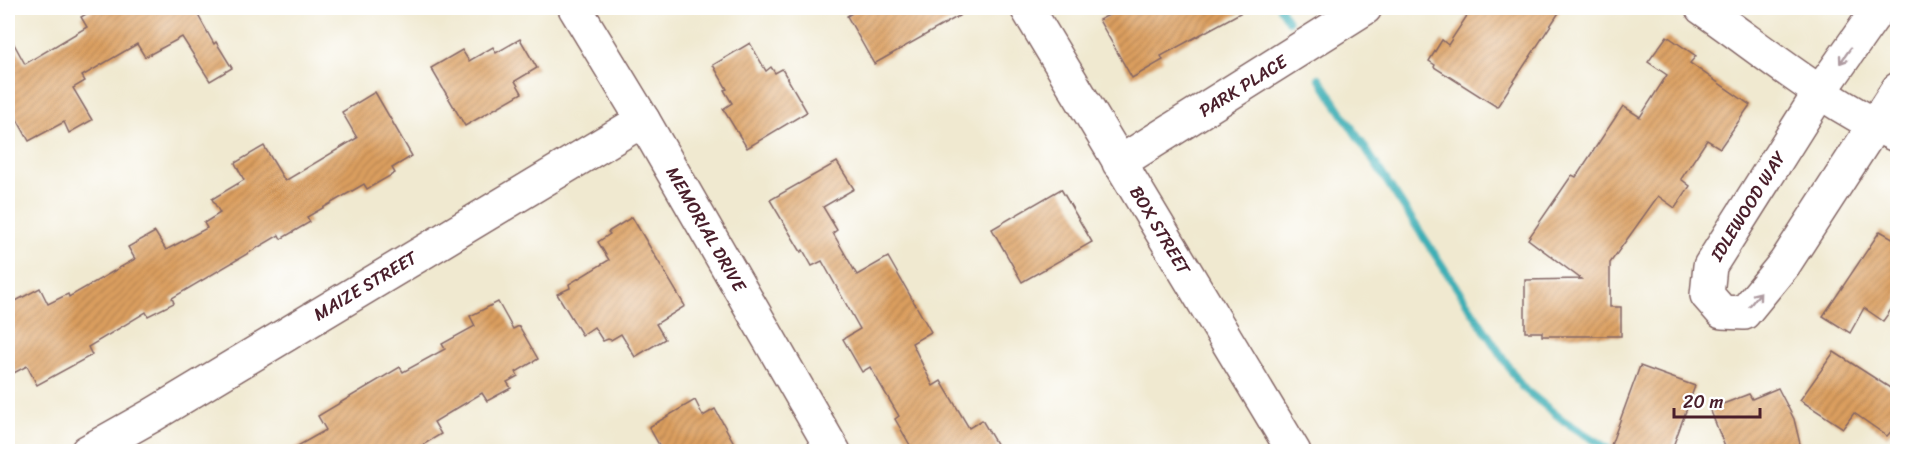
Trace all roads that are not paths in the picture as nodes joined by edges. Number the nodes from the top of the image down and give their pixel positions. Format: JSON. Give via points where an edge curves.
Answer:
{"nodes":[{"id":1,"x":575,"y":8,"type":"edge"},
{"id":2,"x":1027,"y":8,"type":"edge"},
{"id":3,"x":1365,"y":8,"type":"edge"},
{"id":4,"x":1702,"y":8,"type":"edge"},
{"id":5,"x":1879,"y":8,"type":"edge"},
{"id":6,"x":1898,"y":88,"type":"edge"},
{"id":7,"x":1820,"y":92,"type":"junction"},
{"id":8,"x":643,"y":120,"type":"junction"},
{"id":9,"x":1885,"y":131,"type":"edge"},
{"id":10,"x":1119,"y":163,"type":"junction"},
{"id":11,"x":87,"y":452,"type":"edge"},
{"id":12,"x":834,"y":452,"type":"edge"},
{"id":13,"x":1294,"y":452,"type":"edge"}],
"edges":[{"from":1,"to":8,"type":"street","name":"MEMORIAL DRIVE"},
{"from":2,"to":10,"type":"street","name":"BOX STREET"},
{"from":3,"to":10,"type":"street","name":"PARK PLACE"},
{"from":4,"to":7,"type":"street"},
{"from":5,"to":7,"type":"street","name":"IDLEWOOD WAY","one_way":true},
{"from":6,"to":9,"type":"street","name":"IDLEWOOD WAY"},
{"from":7,"to":9,"type":"street"},
{"from":7,"to":9,"type":"street","name":"IDLEWOOD WAY","one_way":true,"via":[[1710,266],[1707,295],[1722,312],[1744,313]]},
{"from":8,"to":11,"type":"street","name":"MAIZE STREET"},
{"from":8,"to":12,"type":"street","name":"MEMORIAL DRIVE"},
{"from":10,"to":13,"type":"street","name":"BOX STREET"}]}
